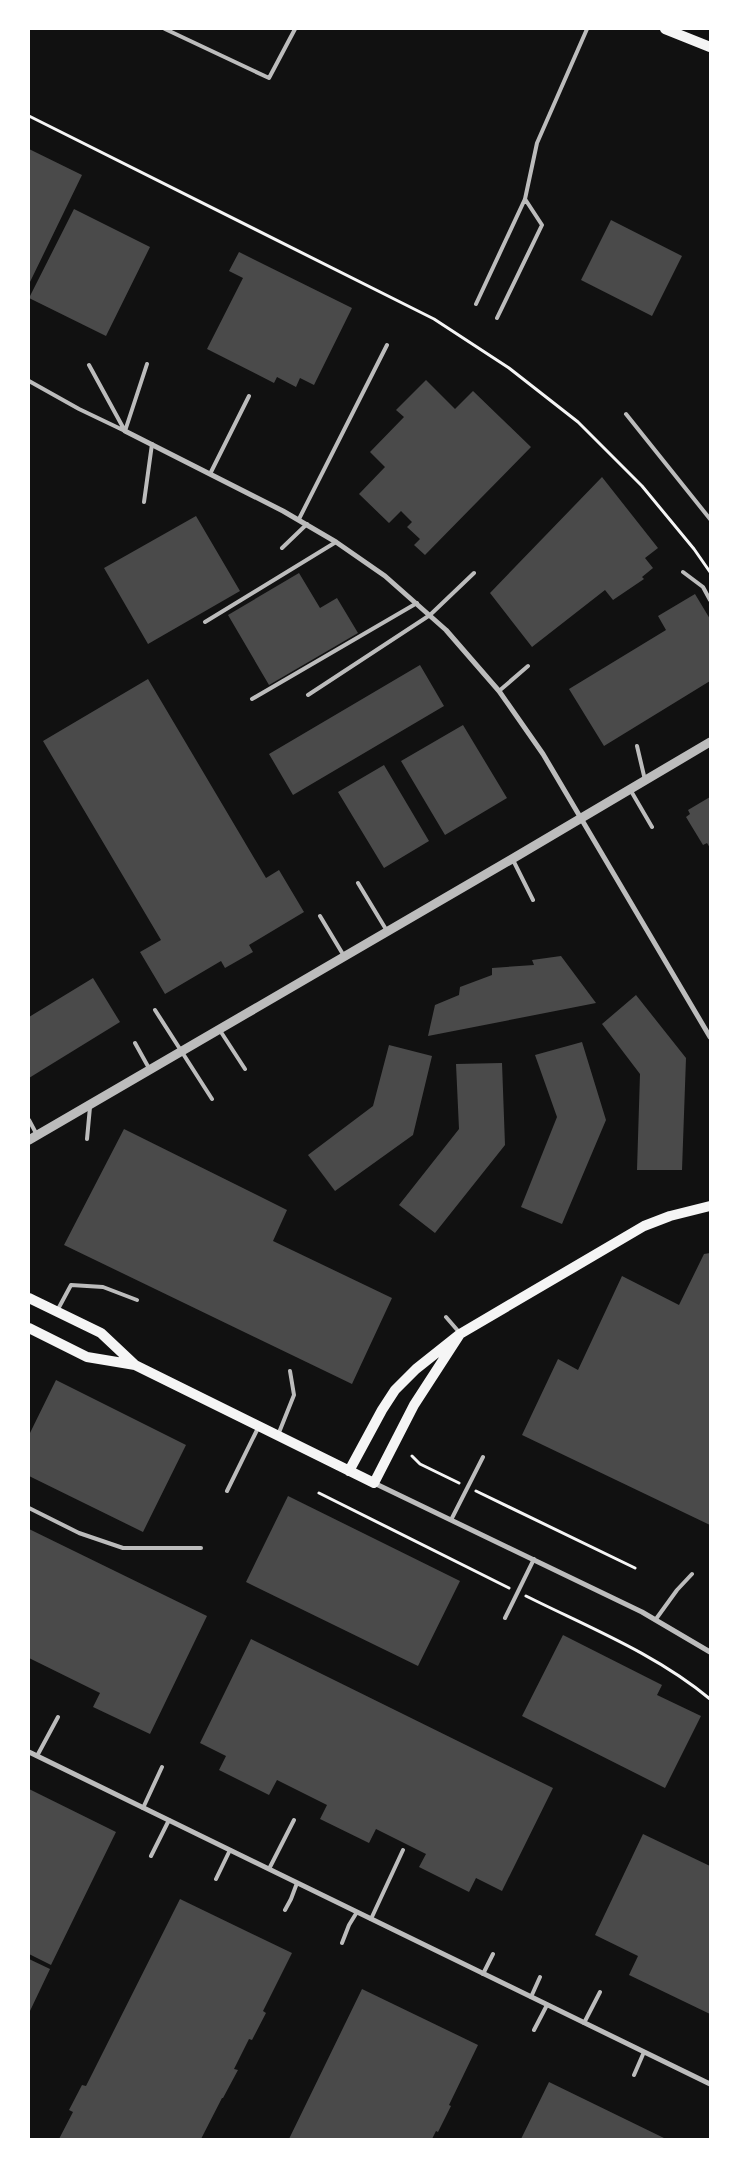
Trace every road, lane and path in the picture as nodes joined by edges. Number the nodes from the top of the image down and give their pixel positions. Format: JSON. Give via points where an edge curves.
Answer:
{"nodes":[{"id":1,"x":165,"y":29,"type":"edge"},
{"id":2,"x":295,"y":29,"type":"edge"},
{"id":3,"x":587,"y":29,"type":"edge"},
{"id":4,"x":665,"y":29,"type":"edge"},
{"id":5,"x":710,"y":47,"type":"edge"},
{"id":6,"x":29,"y":116,"type":"edge"},
{"id":7,"x":525,"y":199,"type":"junction"},
{"id":8,"x":476,"y":304,"type":"dead end"},
{"id":9,"x":497,"y":318,"type":"dead end"},
{"id":10,"x":387,"y":345,"type":"dead end"},
{"id":11,"x":147,"y":364,"type":"dead end"},
{"id":12,"x":89,"y":365,"type":"dead end"},
{"id":13,"x":29,"y":381,"type":"edge"},
{"id":14,"x":249,"y":396,"type":"dead end"},
{"id":15,"x":626,"y":414,"type":"dead end"},
{"id":16,"x":124,"y":431,"type":"junction"},
{"id":17,"x":152,"y":444,"type":"junction"},
{"id":18,"x":210,"y":474,"type":"junction"},
{"id":19,"x":144,"y":502,"type":"dead end"},
{"id":20,"x":299,"y":519,"type":"junction"},
{"id":21,"x":710,"y":519,"type":"edge"},
{"id":22,"x":307,"y":524,"type":"junction"},
{"id":23,"x":336,"y":542,"type":"junction"},
{"id":24,"x":282,"y":548,"type":"dead end"},
{"id":25,"x":682,"y":572,"type":"dead end"},
{"id":26,"x":710,"y":572,"type":"edge"},
{"id":27,"x":474,"y":573,"type":"dead end"},
{"id":28,"x":710,"y":600,"type":"edge"},
{"id":29,"x":417,"y":602,"type":"junction"},
{"id":30,"x":430,"y":615,"type":"junction"},
{"id":31,"x":205,"y":622,"type":"dead end"},
{"id":32,"x":528,"y":666,"type":"dead end"},
{"id":33,"x":499,"y":691,"type":"junction"},
{"id":34,"x":308,"y":694,"type":"dead end"},
{"id":35,"x":252,"y":699,"type":"dead end"},
{"id":36,"x":710,"y":742,"type":"edge"},
{"id":37,"x":637,"y":746,"type":"dead end"},
{"id":38,"x":644,"y":780,"type":"junction"},
{"id":39,"x":630,"y":789,"type":"junction"},
{"id":40,"x":581,"y":817,"type":"junction"},
{"id":41,"x":652,"y":827,"type":"dead end"},
{"id":42,"x":512,"y":859,"type":"junction"},
{"id":43,"x":358,"y":883,"type":"dead end"},
{"id":44,"x":533,"y":900,"type":"dead end"},
{"id":45,"x":320,"y":916,"type":"dead end"},
{"id":46,"x":387,"y":931,"type":"junction"},
{"id":47,"x":344,"y":956,"type":"junction"},
{"id":48,"x":155,"y":1010,"type":"dead end"},
{"id":49,"x":219,"y":1029,"type":"junction"},
{"id":50,"x":710,"y":1036,"type":"edge"},
{"id":51,"x":135,"y":1043,"type":"dead end"},
{"id":52,"x":180,"y":1052,"type":"junction"},
{"id":53,"x":245,"y":1069,"type":"dead end"},
{"id":54,"x":150,"y":1070,"type":"junction"},
{"id":55,"x":212,"y":1099,"type":"dead end"},
{"id":56,"x":90,"y":1104,"type":"junction"},
{"id":57,"x":29,"y":1120,"type":"edge"},
{"id":58,"x":37,"y":1135,"type":"junction"},
{"id":59,"x":87,"y":1139,"type":"dead end"},
{"id":60,"x":29,"y":1140,"type":"edge"},
{"id":61,"x":710,"y":1206,"type":"edge"},
{"id":62,"x":29,"y":1298,"type":"edge"},
{"id":63,"x":137,"y":1300,"type":"dead end"},
{"id":64,"x":57,"y":1311,"type":"junction"},
{"id":65,"x":446,"y":1317,"type":"dead end"},
{"id":66,"x":29,"y":1328,"type":"edge"},
{"id":67,"x":460,"y":1334,"type":"junction"},
{"id":68,"x":135,"y":1365,"type":"junction"},
{"id":69,"x":290,"y":1371,"type":"dead end"},
{"id":70,"x":259,"y":1426,"type":"junction"},
{"id":71,"x":278,"y":1436,"type":"junction"},
{"id":72,"x":412,"y":1456,"type":"dead end"},
{"id":73,"x":483,"y":1457,"type":"dead end"},
{"id":74,"x":349,"y":1471,"type":"junction"},
{"id":75,"x":374,"y":1483,"type":"junction"},
{"id":76,"x":468,"y":1487,"type":"junction"},
{"id":77,"x":227,"y":1491,"type":"dead end"},
{"id":78,"x":318,"y":1493,"type":"dead end"},
{"id":79,"x":29,"y":1508,"type":"edge"},
{"id":80,"x":451,"y":1520,"type":"junction"},
{"id":81,"x":201,"y":1548,"type":"dead end"},
{"id":82,"x":534,"y":1559,"type":"junction"},
{"id":83,"x":635,"y":1568,"type":"dead end"},
{"id":84,"x":692,"y":1574,"type":"dead end"},
{"id":85,"x":517,"y":1592,"type":"junction"},
{"id":86,"x":506,"y":1618,"type":"dead end"},
{"id":87,"x":656,"y":1619,"type":"junction"},
{"id":88,"x":710,"y":1652,"type":"edge"},
{"id":89,"x":710,"y":1699,"type":"edge"},
{"id":90,"x":58,"y":1717,"type":"dead end"},
{"id":91,"x":29,"y":1752,"type":"edge"},
{"id":92,"x":37,"y":1756,"type":"junction"},
{"id":93,"x":162,"y":1767,"type":"dead end"},
{"id":94,"x":143,"y":1808,"type":"junction"},
{"id":95,"x":169,"y":1820,"type":"junction"},
{"id":96,"x":294,"y":1820,"type":"dead end"},
{"id":97,"x":230,"y":1850,"type":"junction"},
{"id":98,"x":403,"y":1850,"type":"dead end"},
{"id":99,"x":151,"y":1856,"type":"dead end"},
{"id":100,"x":269,"y":1869,"type":"junction"},
{"id":101,"x":216,"y":1879,"type":"dead end"},
{"id":102,"x":297,"y":1883,"type":"junction"},
{"id":103,"x":285,"y":1910,"type":"dead end"},
{"id":104,"x":357,"y":1912,"type":"junction"},
{"id":105,"x":371,"y":1919,"type":"junction"},
{"id":106,"x":342,"y":1943,"type":"dead end"},
{"id":107,"x":493,"y":1954,"type":"dead end"},
{"id":108,"x":483,"y":1974,"type":"junction"},
{"id":109,"x":540,"y":1977,"type":"dead end"},
{"id":110,"x":600,"y":1992,"type":"dead end"},
{"id":111,"x":531,"y":1997,"type":"junction"},
{"id":112,"x":547,"y":2005,"type":"junction"},
{"id":113,"x":584,"y":2023,"type":"junction"},
{"id":114,"x":534,"y":2030,"type":"dead end"},
{"id":115,"x":644,"y":2052,"type":"junction"},
{"id":116,"x":634,"y":2075,"type":"dead end"},
{"id":117,"x":710,"y":2084,"type":"edge"}],
"edges":[{"from":1,"to":2,"type":"lane","via":[[269,78]]},
{"from":3,"to":7,"type":"lane","via":[[537,142]]},
{"from":4,"to":5,"type":"main road"},
{"from":6,"to":26,"type":"path","via":[[434,318],[509,368],[578,422],[630,473]]},
{"from":7,"to":8,"type":"lane"},
{"from":7,"to":9,"type":"lane","via":[[542,225]]},
{"from":10,"to":20,"type":"lane"},
{"from":11,"to":16,"type":"lane"},
{"from":12,"to":16,"type":"lane"},
{"from":13,"to":16,"type":"lane"},
{"from":14,"to":18,"type":"lane"},
{"from":15,"to":21,"type":"lane"},
{"from":16,"to":17,"type":"street"},
{"from":17,"to":18,"type":"street"},
{"from":17,"to":19,"type":"lane"},
{"from":18,"to":20,"type":"street"},
{"from":20,"to":22,"type":"street"},
{"from":22,"to":23,"type":"street"},
{"from":22,"to":24,"type":"lane"},
{"from":23,"to":29,"type":"street"},
{"from":23,"to":31,"type":"lane"},
{"from":25,"to":28,"type":"lane","via":[[703,588]]},
{"from":27,"to":30,"type":"lane"},
{"from":29,"to":30,"type":"street"},
{"from":29,"to":35,"type":"lane"},
{"from":30,"to":33,"type":"street"},
{"from":30,"to":34,"type":"lane"},
{"from":32,"to":33,"type":"lane"},
{"from":33,"to":40,"type":"street","via":[[543,754]]},
{"from":36,"to":38,"type":"street"},
{"from":37,"to":38,"type":"lane"},
{"from":38,"to":39,"type":"street"},
{"from":39,"to":40,"type":"street"},
{"from":39,"to":41,"type":"lane"},
{"from":40,"to":42,"type":"street"},
{"from":40,"to":50,"type":"street"},
{"from":42,"to":44,"type":"lane"},
{"from":42,"to":46,"type":"street"},
{"from":43,"to":46,"type":"lane"},
{"from":45,"to":47,"type":"lane"},
{"from":46,"to":47,"type":"street"},
{"from":47,"to":49,"type":"street"},
{"from":48,"to":52,"type":"lane"},
{"from":49,"to":52,"type":"street"},
{"from":49,"to":53,"type":"lane"},
{"from":51,"to":54,"type":"lane"},
{"from":52,"to":54,"type":"street"},
{"from":52,"to":55,"type":"lane"},
{"from":54,"to":56,"type":"street"},
{"from":56,"to":58,"type":"street"},
{"from":56,"to":59,"type":"lane"},
{"from":57,"to":58,"type":"lane"},
{"from":58,"to":60,"type":"street"},
{"from":61,"to":67,"type":"main road","via":[[644,1226]]},
{"from":62,"to":64,"type":"main road"},
{"from":63,"to":64,"type":"lane","via":[[103,1287],[72,1285]]},
{"from":64,"to":68,"type":"main road","via":[[101,1333]]},
{"from":65,"to":67,"type":"lane"},
{"from":66,"to":68,"type":"main road","via":[[87,1357]]},
{"from":67,"to":74,"type":"main road","via":[[395,1390]]},
{"from":67,"to":75,"type":"main road","via":[[414,1405]]},
{"from":68,"to":70,"type":"main road"},
{"from":69,"to":71,"type":"lane","via":[[294,1395]]},
{"from":70,"to":71,"type":"main road"},
{"from":70,"to":77,"type":"lane"},
{"from":71,"to":74,"type":"main road"},
{"from":72,"to":76,"type":"path","via":[[420,1464]]},
{"from":73,"to":76,"type":"lane"},
{"from":74,"to":75,"type":"main road"},
{"from":75,"to":80,"type":"street"},
{"from":76,"to":80,"type":"lane"},
{"from":76,"to":83,"type":"path"},
{"from":78,"to":85,"type":"path"},
{"from":79,"to":81,"type":"lane","via":[[79,1533],[123,1548]]},
{"from":80,"to":82,"type":"street"},
{"from":82,"to":85,"type":"lane"},
{"from":82,"to":87,"type":"street"},
{"from":84,"to":87,"type":"lane"},
{"from":85,"to":86,"type":"lane"},
{"from":85,"to":89,"type":"path","via":[[641,1653]]},
{"from":87,"to":88,"type":"street"},
{"from":90,"to":92,"type":"lane"},
{"from":91,"to":92,"type":"street"},
{"from":92,"to":94,"type":"street"},
{"from":93,"to":94,"type":"lane"},
{"from":94,"to":95,"type":"street"},
{"from":95,"to":97,"type":"street"},
{"from":95,"to":99,"type":"lane"},
{"from":96,"to":100,"type":"lane"},
{"from":97,"to":100,"type":"street"},
{"from":97,"to":101,"type":"lane"},
{"from":98,"to":105,"type":"lane"},
{"from":100,"to":102,"type":"street"},
{"from":102,"to":103,"type":"lane"},
{"from":102,"to":104,"type":"street"},
{"from":104,"to":105,"type":"street"},
{"from":104,"to":106,"type":"lane"},
{"from":105,"to":108,"type":"street"},
{"from":107,"to":108,"type":"lane"},
{"from":108,"to":111,"type":"street"},
{"from":109,"to":111,"type":"lane"},
{"from":110,"to":113,"type":"lane"},
{"from":111,"to":112,"type":"street"},
{"from":112,"to":113,"type":"street"},
{"from":112,"to":114,"type":"lane"},
{"from":113,"to":115,"type":"street"},
{"from":115,"to":116,"type":"lane"},
{"from":115,"to":117,"type":"street"}]}
